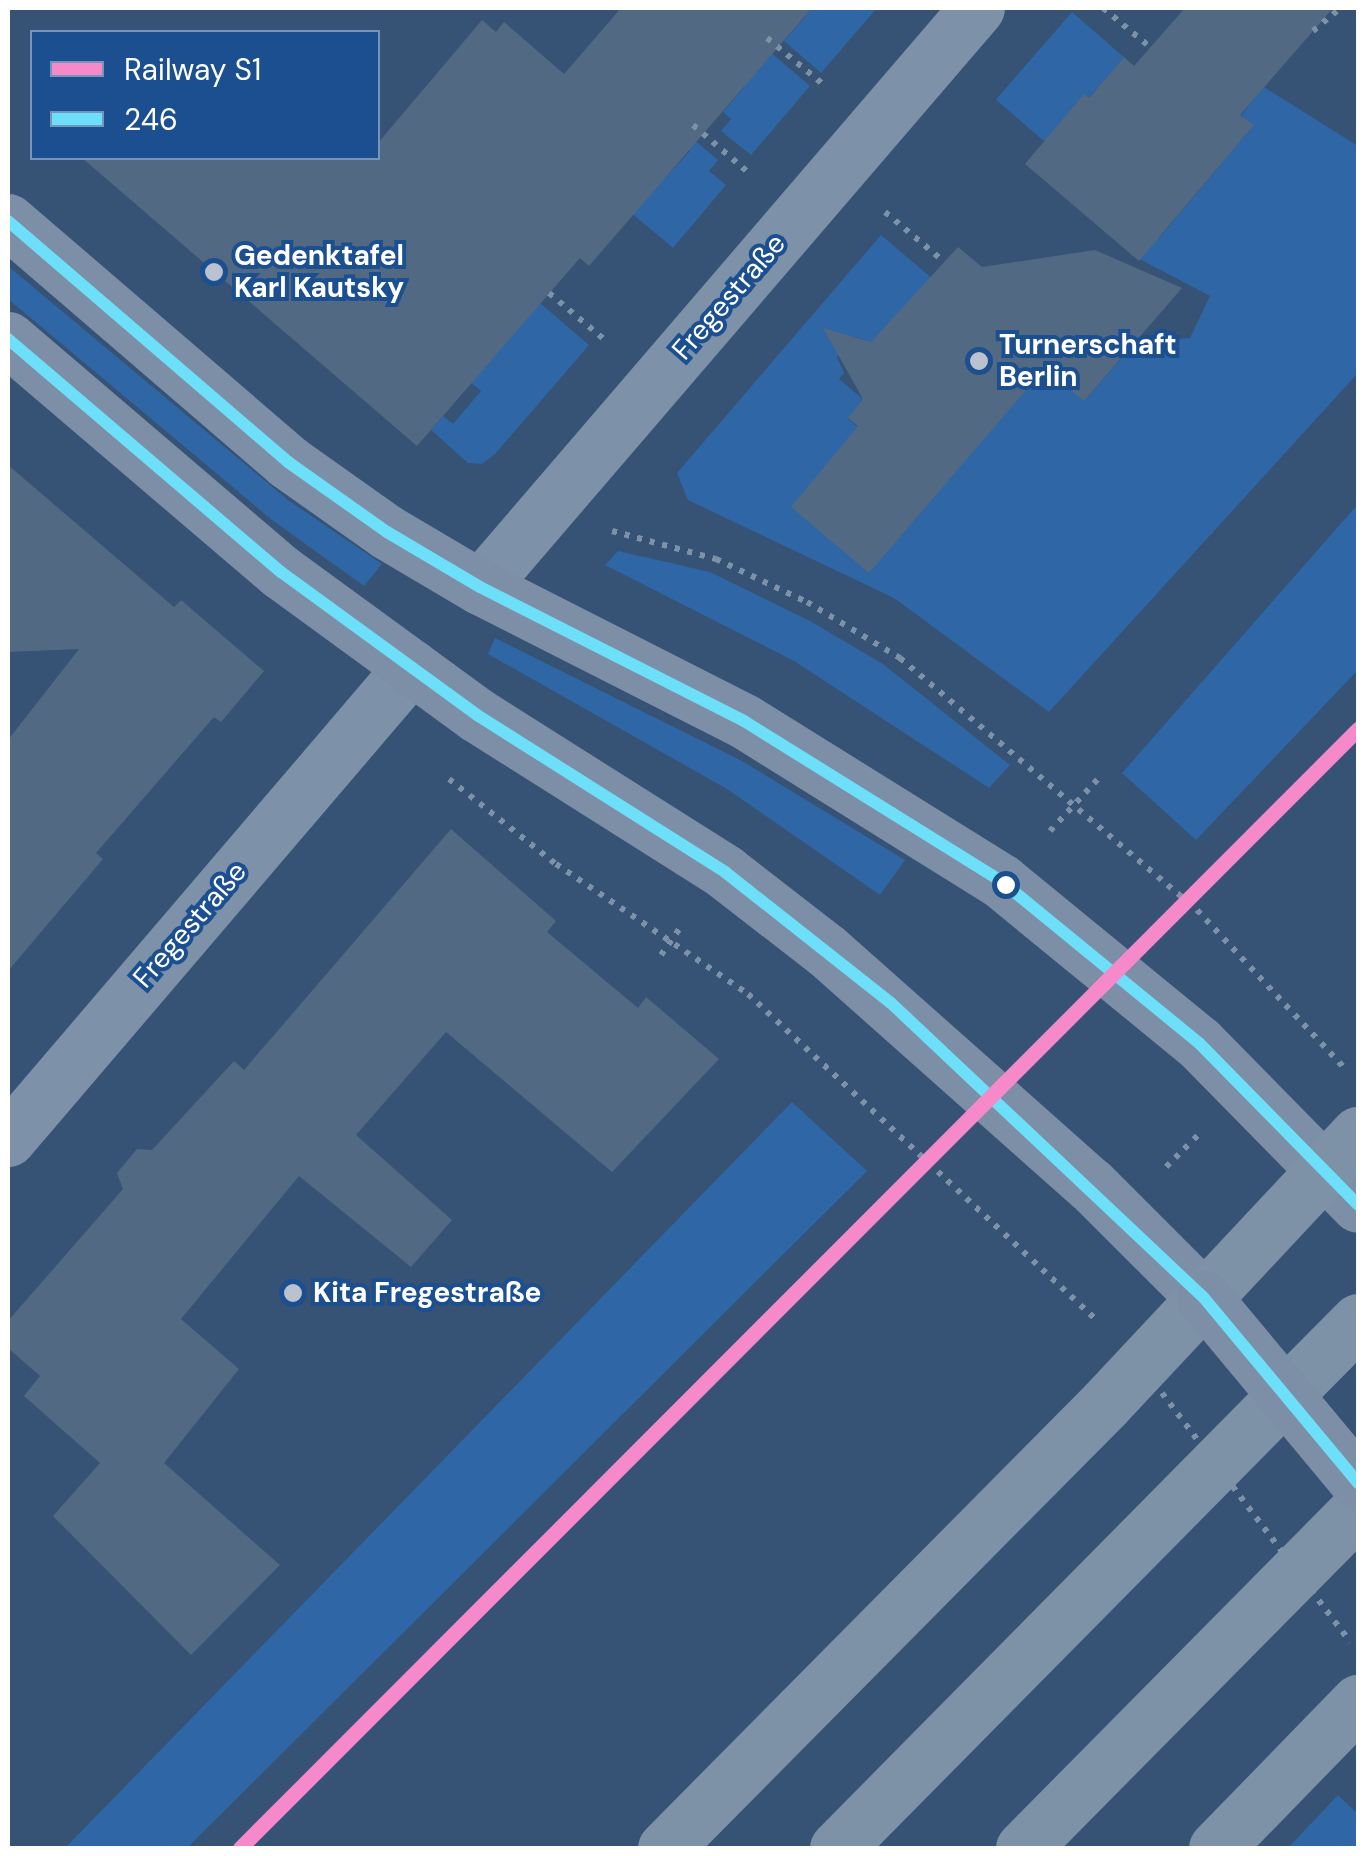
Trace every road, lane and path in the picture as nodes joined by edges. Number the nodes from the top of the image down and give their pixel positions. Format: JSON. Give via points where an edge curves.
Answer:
{"nodes":[{"id":1,"x":978,"y":8,"type":"edge"},
{"id":2,"x":1103,"y":8,"type":"edge"},
{"id":3,"x":1340,"y":8,"type":"edge"},
{"id":4,"x":1313,"y":31,"type":"dead end"},
{"id":5,"x":767,"y":38,"type":"dead end"},
{"id":6,"x":1150,"y":47,"type":"dead end"},
{"id":7,"x":816,"y":79,"type":"dead end"},
{"id":8,"x":693,"y":125,"type":"dead end"},
{"id":9,"x":741,"y":167,"type":"dead end"},
{"id":10,"x":895,"y":221,"type":"dead end"},
{"id":11,"x":8,"y":222,"type":"edge"},
{"id":12,"x":942,"y":260,"type":"dead end"},
{"id":13,"x":549,"y":293,"type":"dead end"},
{"id":14,"x":598,"y":334,"type":"dead end"},
{"id":15,"x":8,"y":339,"type":"edge"},
{"id":16,"x":599,"y":527,"type":"dead end"},
{"id":17,"x":480,"y":587,"type":"junction"},
{"id":18,"x":411,"y":666,"type":"junction"},
{"id":19,"x":437,"y":770,"type":"dead end"},
{"id":20,"x":1098,"y":779,"type":"dead end"},
{"id":21,"x":1076,"y":802,"type":"junction"},
{"id":22,"x":1050,"y":830,"type":"dead end"},
{"id":23,"x":680,"y":928,"type":"dead end"},
{"id":24,"x":672,"y":940,"type":"junction"},
{"id":25,"x":661,"y":955,"type":"dead end"},
{"id":26,"x":1358,"y":1082,"type":"edge"},
{"id":27,"x":8,"y":1138,"type":"edge"},
{"id":28,"x":1348,"y":1169,"type":"edge"},
{"id":29,"x":1042,"y":1262,"type":"dead end"},
{"id":30,"x":1204,"y":1298,"type":"junction"},
{"id":31,"x":1358,"y":1321,"type":"edge"},
{"id":32,"x":1162,"y":1392,"type":"dead end"},
{"id":33,"x":1358,"y":1483,"type":"edge"},
{"id":34,"x":1358,"y":1509,"type":"edge"},
{"id":35,"x":1350,"y":1642,"type":"dead end"},
{"id":36,"x":1358,"y":1702,"type":"edge"},
{"id":37,"x":664,"y":1848,"type":"edge"},
{"id":38,"x":837,"y":1848,"type":"edge"},
{"id":39,"x":1023,"y":1848,"type":"edge"},
{"id":40,"x":1216,"y":1848,"type":"edge"}],
"edges":[{"from":1,"to":17,"type":"street","name":"Fregestraße"},
{"from":2,"to":6,"type":"path"},
{"from":3,"to":4,"type":"path"},
{"from":5,"to":7,"type":"path"},
{"from":8,"to":9,"type":"path"},
{"from":10,"to":12,"type":"path"},
{"from":11,"to":17,"type":"main road","via":[[288,462]]},
{"from":13,"to":14,"type":"path"},
{"from":15,"to":18,"type":"main road","via":[[280,572]]},
{"from":16,"to":21,"type":"path","via":[[716,559],[853,627],[947,693]]},
{"from":17,"to":28,"type":"main road","via":[[744,721],[1001,881]]},
{"from":18,"to":27,"type":"street","name":"Fregestraße"},
{"from":18,"to":30,"type":"main road","via":[[725,872],[891,1003]]},
{"from":19,"to":24,"type":"path","via":[[556,864]]},
{"from":20,"to":21,"type":"path"},
{"from":21,"to":22,"type":"path"},
{"from":21,"to":26,"type":"path","via":[[1197,910]]},
{"from":23,"to":24,"type":"path"},
{"from":24,"to":25,"type":"path"},
{"from":24,"to":29,"type":"path","via":[[829,1065]]},
{"from":28,"to":30,"type":"highway"},
{"from":30,"to":33,"type":"main road","bridge":true},
{"from":30,"to":37,"type":"highway"},
{"from":31,"to":38,"type":"highway"},
{"from":32,"to":35,"type":"path","bridge":true},
{"from":34,"to":39,"type":"highway"},
{"from":36,"to":40,"type":"highway"}]}
